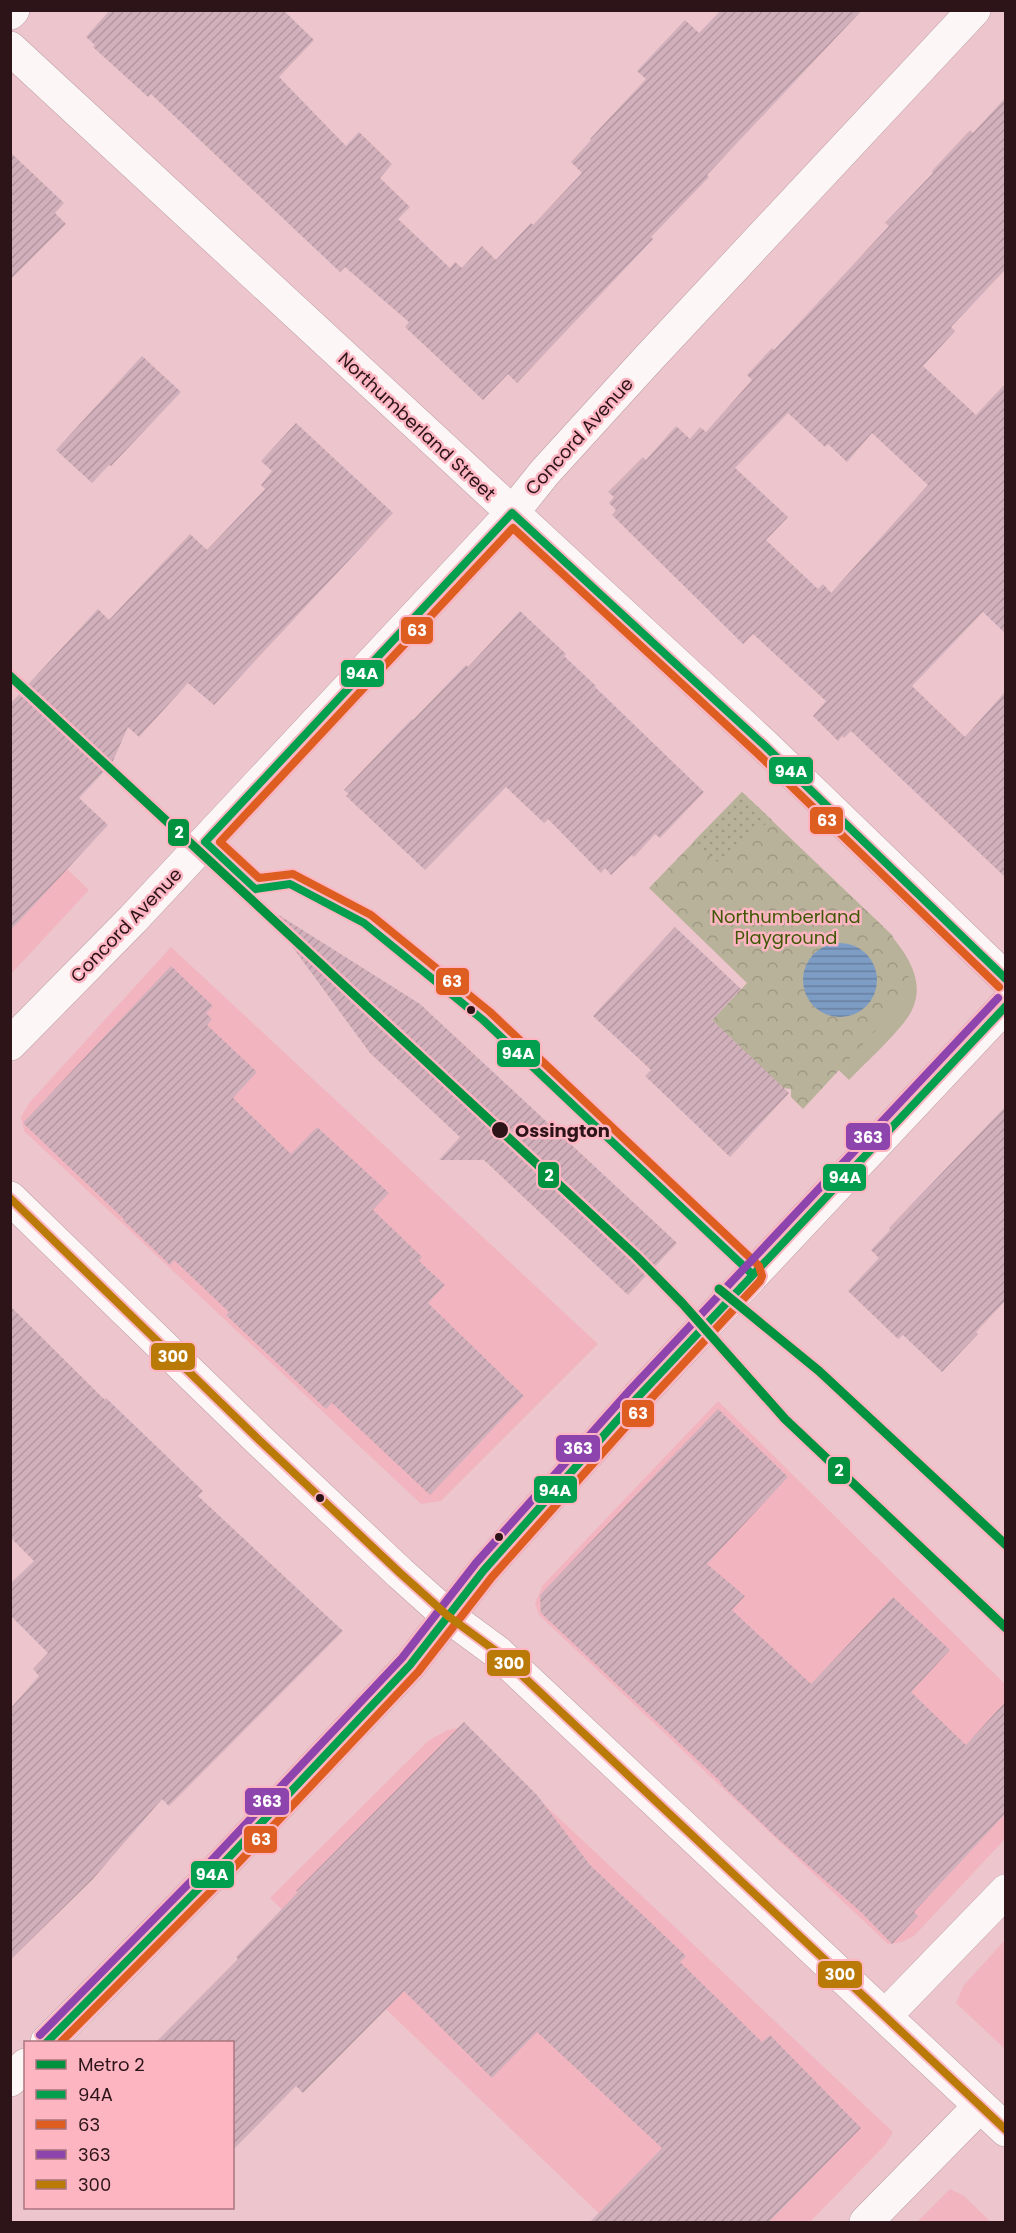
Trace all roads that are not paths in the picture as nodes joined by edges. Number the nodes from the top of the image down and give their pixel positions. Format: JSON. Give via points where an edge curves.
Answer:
{"nodes":[{"id":1,"x":974,"y":10,"type":"edge"},
{"id":2,"x":10,"y":48,"type":"edge"},
{"id":3,"x":512,"y":513,"type":"junction"},
{"id":4,"x":1005,"y":979,"type":"edge"},
{"id":5,"x":1005,"y":1005,"type":"edge"},
{"id":6,"x":10,"y":1044,"type":"edge"},
{"id":7,"x":10,"y":1198,"type":"edge"},
{"id":8,"x":448,"y":1616,"type":"junction"},
{"id":9,"x":1005,"y":1891,"type":"edge"},
{"id":10,"x":885,"y":2016,"type":"junction"},
{"id":11,"x":49,"y":2041,"type":"edge"},
{"id":12,"x":24,"y":2067,"type":"edge"},
{"id":13,"x":10,"y":2080,"type":"edge"},
{"id":14,"x":980,"y":2106,"type":"junction"},
{"id":15,"x":1005,"y":2130,"type":"edge"},
{"id":16,"x":866,"y":2223,"type":"edge"}],
"edges":[{"from":1,"to":3,"type":"street","name":"Concord Avenue","via":[[639,369]]},
{"from":2,"to":3,"type":"street","name":"Northumberland Street"},
{"from":3,"to":4,"type":"street","name":"Northumberland Street","via":[[765,746]]},
{"from":3,"to":6,"type":"street","name":"Concord Avenue","via":[[133,919]]},
{"from":5,"to":8,"type":"street","via":[[638,1397]]},
{"from":7,"to":8,"type":"street","via":[[257,1438]]},
{"from":8,"to":10,"type":"street","via":[[497,1652]]},
{"from":8,"to":11,"type":"street","via":[[410,1665]]},
{"from":9,"to":10,"type":"street"},
{"from":10,"to":14,"type":"street"},
{"from":12,"to":13,"type":"street"},
{"from":14,"to":15,"type":"street"},
{"from":14,"to":16,"type":"street"}]}
